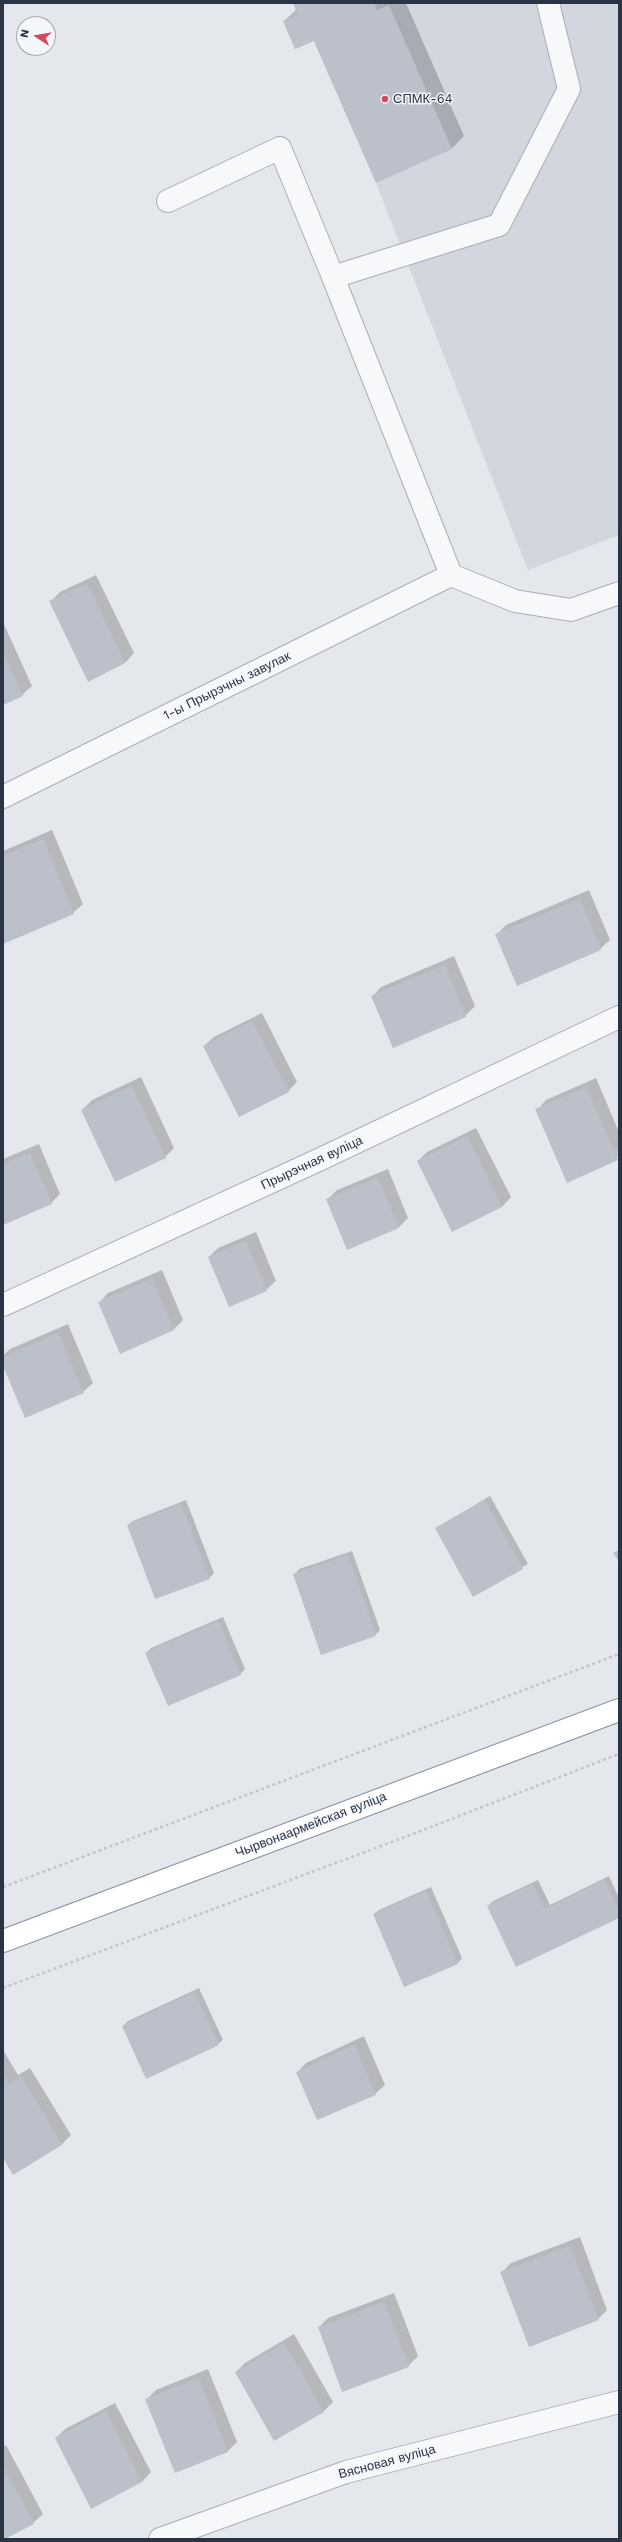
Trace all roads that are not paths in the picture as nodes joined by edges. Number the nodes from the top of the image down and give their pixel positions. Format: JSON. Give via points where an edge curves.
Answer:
{"nodes":[{"id":1,"x":548,"y":3,"type":"edge"},
{"id":2,"x":168,"y":201,"type":"dead end"},
{"id":3,"x":333,"y":277,"type":"junction"},
{"id":4,"x":451,"y":575,"type":"junction"},
{"id":5,"x":619,"y":593,"type":"edge"},
{"id":6,"x":3,"y":797,"type":"edge"},
{"id":7,"x":619,"y":1017,"type":"edge"},
{"id":8,"x":3,"y":1305,"type":"edge"},
{"id":9,"x":619,"y":1710,"type":"edge"},
{"id":10,"x":3,"y":1941,"type":"edge"},
{"id":11,"x":619,"y":2402,"type":"edge"},
{"id":12,"x":160,"y":2539,"type":"edge"}],
"edges":[{"from":1,"to":3,"type":"street","via":[[569,90],[499,225]]},
{"from":2,"to":3,"type":"street","via":[[280,148]]},
{"from":3,"to":4,"type":"street"},
{"from":4,"to":5,"type":"street","via":[[515,601],[571,610]]},
{"from":4,"to":6,"type":"street","name":"1-ы Прырэчны завулак"},
{"from":7,"to":8,"type":"street","name":"Прырэчная вуліца","via":[[325,1157]]},
{"from":9,"to":10,"type":"highway","name":"Чырвонаармейская вуліца"},
{"from":11,"to":12,"type":"street","name":"Вясновая вуліца","via":[[346,2472]]}]}
